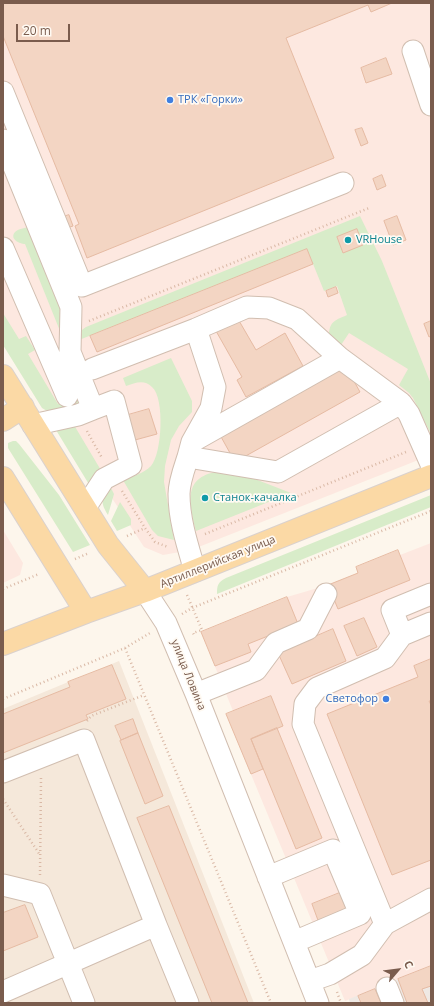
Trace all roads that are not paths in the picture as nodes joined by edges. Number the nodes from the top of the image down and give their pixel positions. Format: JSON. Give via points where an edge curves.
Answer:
{"nodes":[{"id":1,"x":412,"y":51,"type":"dead end"},
{"id":2,"x":3,"y":92,"type":"edge"},
{"id":3,"x":431,"y":105,"type":"edge"},
{"id":4,"x":3,"y":140,"type":"edge"},
{"id":5,"x":343,"y":183,"type":"dead end"},
{"id":6,"x":3,"y":248,"type":"edge"},
{"id":7,"x":196,"y":329,"type":"junction"},
{"id":8,"x":340,"y":358,"type":"junction"},
{"id":9,"x":92,"y":370,"type":"dead end"},
{"id":10,"x":3,"y":376,"type":"edge"},
{"id":11,"x":67,"y":396,"type":"dead end"},
{"id":12,"x":402,"y":403,"type":"junction"},
{"id":13,"x":93,"y":409,"type":"junction"},
{"id":14,"x":28,"y":416,"type":"junction"},
{"id":15,"x":3,"y":420,"type":"edge"},
{"id":16,"x":190,"y":450,"type":"junction"},
{"id":17,"x":431,"y":464,"type":"edge"},
{"id":18,"x":431,"y":476,"type":"edge"},
{"id":19,"x":3,"y":478,"type":"edge"},
{"id":20,"x":85,"y":508,"type":"junction"},
{"id":21,"x":195,"y":571,"type":"junction"},
{"id":22,"x":145,"y":591,"type":"junction"},
{"id":23,"x":326,"y":594,"type":"dead end"},
{"id":24,"x":431,"y":594,"type":"edge"},
{"id":25,"x":86,"y":612,"type":"junction"},
{"id":26,"x":431,"y":623,"type":"edge"},
{"id":27,"x":402,"y":635,"type":"junction"},
{"id":28,"x":3,"y":644,"type":"edge"},
{"id":29,"x":196,"y":694,"type":"junction"},
{"id":30,"x":3,"y":772,"type":"edge"},
{"id":31,"x":268,"y":877,"type":"junction"},
{"id":32,"x":3,"y":886,"type":"edge"},
{"id":33,"x":431,"y":899,"type":"edge"},
{"id":34,"x":385,"y":924,"type":"junction"},
{"id":35,"x":156,"y":925,"type":"junction"},
{"id":36,"x":294,"y":942,"type":"junction"},
{"id":37,"x":68,"y":964,"type":"junction"},
{"id":38,"x":310,"y":981,"type":"junction"},
{"id":39,"x":3,"y":992,"type":"edge"},
{"id":40,"x":84,"y":1003,"type":"edge"},
{"id":41,"x":188,"y":1003,"type":"edge"},
{"id":42,"x":318,"y":1003,"type":"edge"}],
"edges":[{"from":1,"to":3,"type":"street"},
{"from":2,"to":5,"type":"street","via":[[82,286]]},
{"from":4,"to":13,"type":"street","via":[[71,307],[70,352]]},
{"from":6,"to":11,"type":"street"},
{"from":7,"to":8,"type":"street","via":[[247,307],[269,308],[297,319]]},
{"from":7,"to":9,"type":"street"},
{"from":7,"to":16,"type":"street","via":[[215,388],[211,408]]},
{"from":8,"to":12,"type":"street"},
{"from":8,"to":16,"type":"street"},
{"from":10,"to":14,"type":"main road","name":"улица Ловина"},
{"from":12,"to":16,"type":"street","via":[[278,472]]},
{"from":12,"to":17,"type":"street"},
{"from":13,"to":14,"type":"street","via":[[78,415]]},
{"from":13,"to":20,"type":"street","via":[[114,401],[131,465],[104,480]]},
{"from":14,"to":15,"type":"main road"},
{"from":14,"to":20,"type":"main road","name":"улица Ловина"},
{"from":16,"to":21,"type":"street","via":[[181,477],[179,493],[186,541]]},
{"from":18,"to":21,"type":"main road","name":"Артиллерийская улица"},
{"from":19,"to":25,"type":"main road"},
{"from":20,"to":22,"type":"main road","name":"улица Ловина","via":[[108,545]]},
{"from":21,"to":22,"type":"main road","name":"Артиллерийская улица"},
{"from":22,"to":25,"type":"main road","name":"Артиллерийская улица"},
{"from":22,"to":29,"type":"street","name":"улица Ловина","via":[[166,623]]},
{"from":23,"to":29,"type":"street","via":[[308,628],[276,643],[256,670]]},
{"from":24,"to":27,"type":"street","via":[[392,610]]},
{"from":25,"to":28,"type":"main road","name":"Артиллерийская улица"},
{"from":26,"to":27,"type":"street"},
{"from":27,"to":34,"type":"street","via":[[386,658],[316,688],[305,704],[303,724]]},
{"from":29,"to":31,"type":"street","name":"улица Ловина"},
{"from":30,"to":35,"type":"street","via":[[84,740]]},
{"from":31,"to":36,"type":"street","name":"улица Ловина"},
{"from":31,"to":36,"type":"street","via":[[333,850],[360,914]]},
{"from":32,"to":37,"type":"street","via":[[40,894]]},
{"from":33,"to":34,"type":"street"},
{"from":34,"to":38,"type":"street","via":[[362,955],[330,974]]},
{"from":35,"to":37,"type":"street"},
{"from":35,"to":41,"type":"street"},
{"from":36,"to":38,"type":"street","name":"улица Ловина"},
{"from":37,"to":39,"type":"street"},
{"from":37,"to":40,"type":"street"},
{"from":38,"to":42,"type":"street","name":"улица Ловина"}]}
